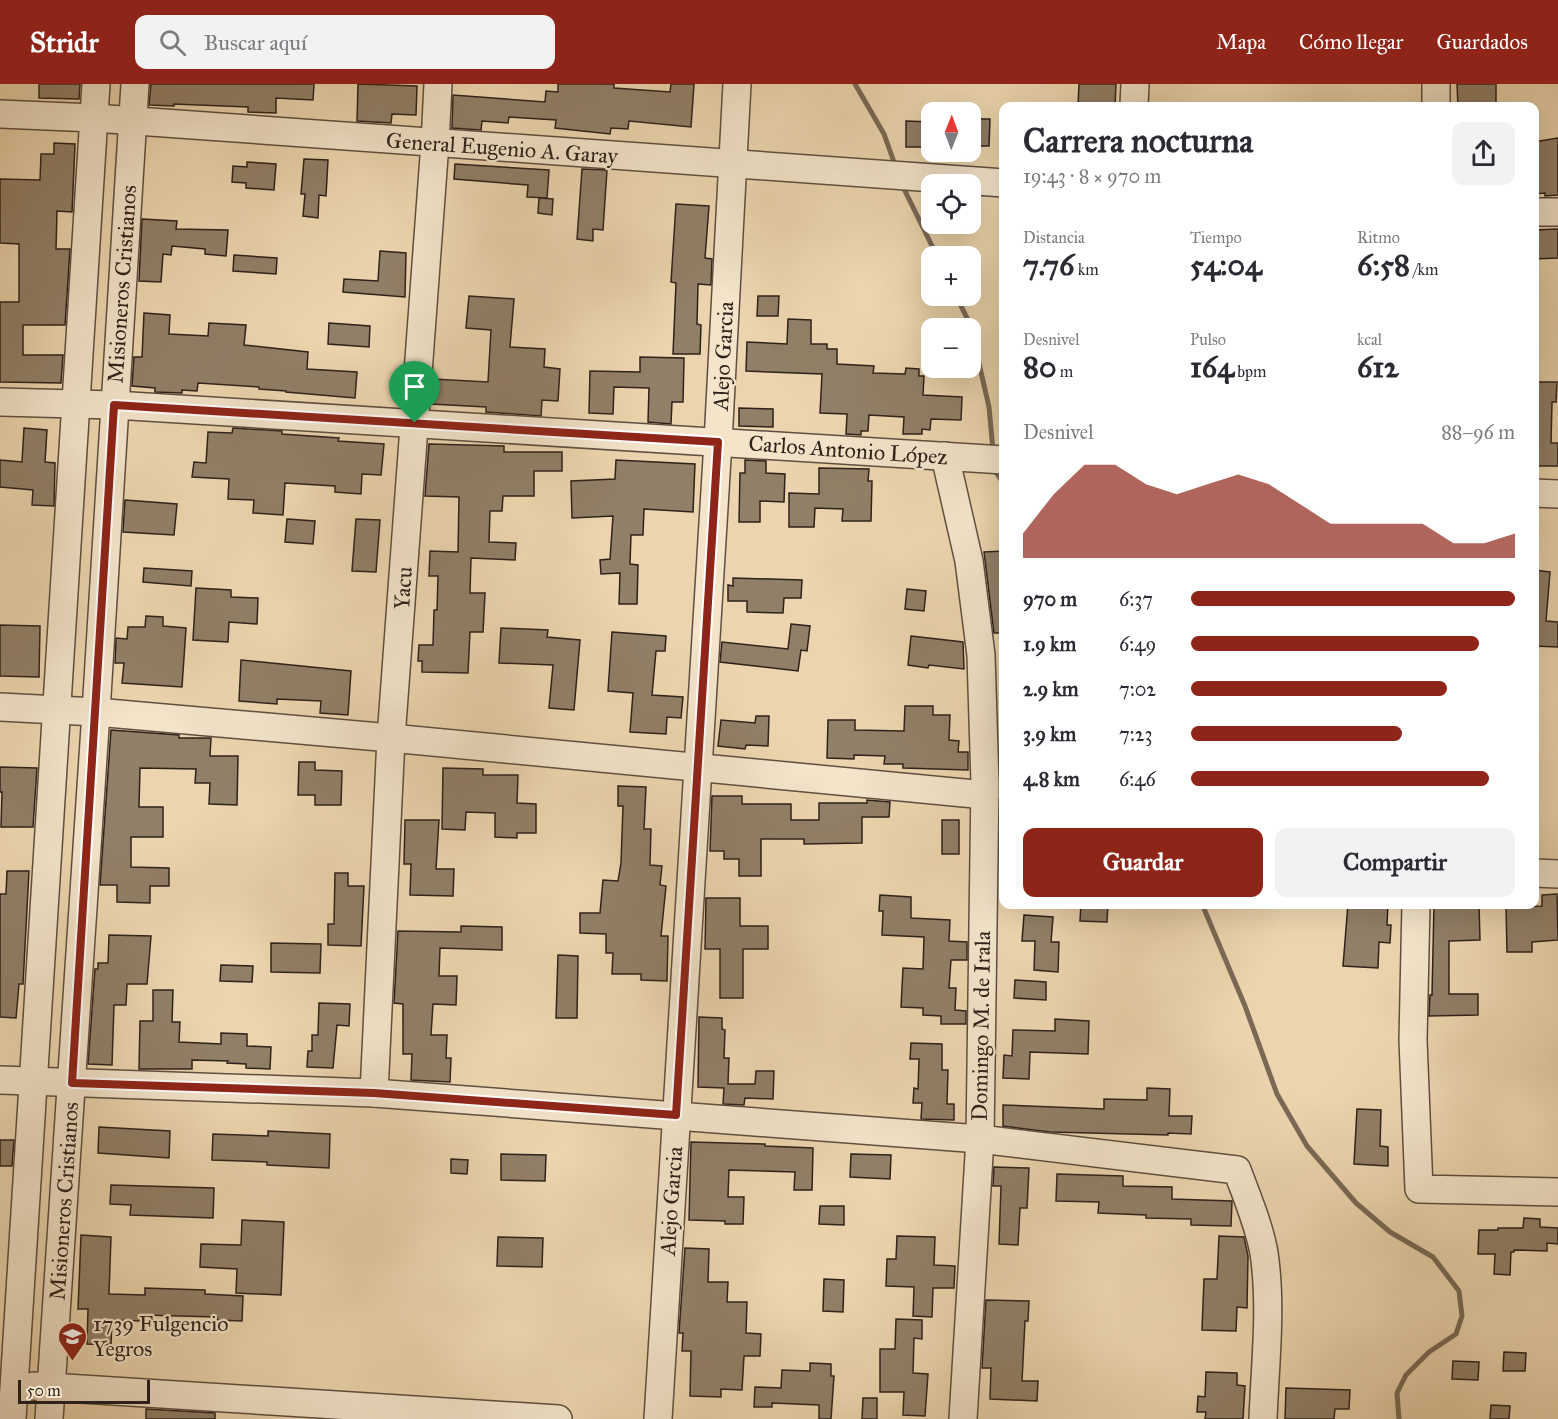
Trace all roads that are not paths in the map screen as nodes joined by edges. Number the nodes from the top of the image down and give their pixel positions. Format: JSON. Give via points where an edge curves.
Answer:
{"nodes":[{"id":1,"x":96,"y":84,"type":"edge"},
{"id":2,"x":135,"y":84,"type":"edge"},
{"id":3,"x":438,"y":84,"type":"edge"},
{"id":4,"x":737,"y":84,"type":"edge"},
{"id":5,"x":1135,"y":84,"type":"edge"},
{"id":6,"x":1436,"y":84,"type":"edge"},
{"id":7,"x":1134,"y":102,"type":"edge"},
{"id":8,"x":1436,"y":102,"type":"edge"},
{"id":9,"x":0,"y":114,"type":"edge"},
{"id":10,"x":94,"y":118,"type":"junction"},
{"id":11,"x":133,"y":123,"type":"junction"},
{"id":12,"x":435,"y":143,"type":"junction"},
{"id":13,"x":733,"y":165,"type":"junction"},
{"id":14,"x":999,"y":183,"type":"edge"},
{"id":15,"x":1539,"y":212,"type":"edge"},
{"id":16,"x":1558,"y":212,"type":"edge"},
{"id":17,"x":0,"y":402,"type":"edge"},
{"id":18,"x":76,"y":405,"type":"junction"},
{"id":19,"x":114,"y":405,"type":"junction"},
{"id":20,"x":415,"y":423,"type":"junction"},
{"id":21,"x":718,"y":442,"type":"junction"},
{"id":22,"x":945,"y":456,"type":"junction"},
{"id":23,"x":991,"y":459,"type":"edge"},
{"id":24,"x":1539,"y":493,"type":"edge"},
{"id":25,"x":1558,"y":494,"type":"edge"},
{"id":26,"x":0,"y":707,"type":"edge"},
{"id":27,"x":56,"y":710,"type":"junction"},
{"id":28,"x":96,"y":712,"type":"junction"},
{"id":29,"x":392,"y":738,"type":"junction"},
{"id":30,"x":698,"y":769,"type":"junction"},
{"id":31,"x":985,"y":795,"type":"junction"},
{"id":32,"x":1539,"y":873,"type":"edge"},
{"id":33,"x":1558,"y":874,"type":"edge"},
{"id":34,"x":1416,"y":909,"type":"edge"},
{"id":35,"x":0,"y":1080,"type":"edge"},
{"id":36,"x":33,"y":1081,"type":"junction"},
{"id":37,"x":72,"y":1083,"type":"junction"},
{"id":38,"x":374,"y":1093,"type":"junction"},
{"id":39,"x":676,"y":1115,"type":"junction"},
{"id":40,"x":980,"y":1138,"type":"junction"},
{"id":41,"x":1558,"y":1192,"type":"edge"},
{"id":42,"x":7,"y":1386,"type":"edge"},
{"id":43,"x":51,"y":1387,"type":"junction"},
{"id":44,"x":353,"y":1412,"type":"edge"},
{"id":45,"x":12,"y":1419,"type":"edge"},
{"id":46,"x":49,"y":1419,"type":"edge"},
{"id":47,"x":558,"y":1419,"type":"edge"},
{"id":48,"x":658,"y":1419,"type":"edge"},
{"id":49,"x":963,"y":1419,"type":"edge"},
{"id":50,"x":1263,"y":1419,"type":"edge"}],
"edges":[{"from":1,"to":10,"type":"street","name":"Misioneros Cristianos"},
{"from":2,"to":11,"type":"street","name":"Misioneros Cristianos"},
{"from":3,"to":12,"type":"street","name":"Yacu"},
{"from":4,"to":13,"type":"street","name":"Alejo Garcia"},
{"from":5,"to":7,"type":"street"},
{"from":6,"to":8,"type":"street"},
{"from":9,"to":10,"type":"street","name":"General Eugenio A. Garay"},
{"from":10,"to":11,"type":"street","name":"General Eugenio A. Garay"},
{"from":10,"to":18,"type":"street","name":"Misioneros Cristianos"},
{"from":11,"to":12,"type":"street","name":"General Eugenio A. Garay"},
{"from":11,"to":19,"type":"street","name":"Misioneros Cristianos"},
{"from":12,"to":13,"type":"street","name":"General Eugenio A. Garay"},
{"from":12,"to":20,"type":"street","name":"Yacu"},
{"from":13,"to":14,"type":"street","name":"General Eugenio A. Garay"},
{"from":13,"to":21,"type":"street","name":"Alejo Garcia"},
{"from":15,"to":16,"type":"street"},
{"from":17,"to":18,"type":"street","name":"Carlos Antonio López"},
{"from":18,"to":19,"type":"street","name":"Carlos Antonio López"},
{"from":18,"to":27,"type":"street","name":"Misioneros Cristianos"},
{"from":19,"to":20,"type":"street","name":"Carlos Antonio López"},
{"from":19,"to":28,"type":"street","name":"Misioneros Cristianos"},
{"from":20,"to":21,"type":"street","name":"Carlos Antonio López"},
{"from":20,"to":29,"type":"street","name":"Yacu"},
{"from":21,"to":22,"type":"street","name":"Carlos Antonio López"},
{"from":21,"to":30,"type":"street","name":"Alejo Garcia"},
{"from":22,"to":23,"type":"street","name":"Carlos Antonio López"},
{"from":22,"to":31,"type":"street","name":"Domingo M. de Irala","via":[[969,561],[981,655]]},
{"from":24,"to":25,"type":"street"},
{"from":26,"to":27,"type":"street"},
{"from":27,"to":28,"type":"street"},
{"from":27,"to":36,"type":"street","name":"Misioneros Cristianos"},
{"from":28,"to":29,"type":"street"},
{"from":28,"to":37,"type":"street","name":"Misioneros Cristianos"},
{"from":29,"to":30,"type":"street"},
{"from":29,"to":38,"type":"street","name":"Yacu"},
{"from":30,"to":31,"type":"street"},
{"from":30,"to":39,"type":"street","name":"Alejo Garcia"},
{"from":31,"to":40,"type":"street","name":"Domingo M. de Irala"},
{"from":32,"to":33,"type":"street"},
{"from":34,"to":41,"type":"street","via":[[1413,1040],[1419,1189]]},
{"from":35,"to":36,"type":"street"},
{"from":36,"to":37,"type":"street"},
{"from":36,"to":42,"type":"street","name":"Misioneros Cristianos"},
{"from":37,"to":38,"type":"street"},
{"from":37,"to":43,"type":"street","name":"Misioneros Cristianos"},
{"from":38,"to":39,"type":"street"},
{"from":39,"to":40,"type":"street"},
{"from":39,"to":48,"type":"street","name":"Alejo Garcia"},
{"from":40,"to":49,"type":"street","name":"Domingo M. de Irala"},
{"from":40,"to":50,"type":"street","via":[[1237,1170],[1264,1253],[1267,1310]]},
{"from":42,"to":43,"type":"street"},
{"from":42,"to":45,"type":"street","name":"Misioneros Cristianos"},
{"from":43,"to":44,"type":"street"},
{"from":43,"to":46,"type":"street","name":"Misioneros Cristianos"},
{"from":44,"to":47,"type":"street"}]}
